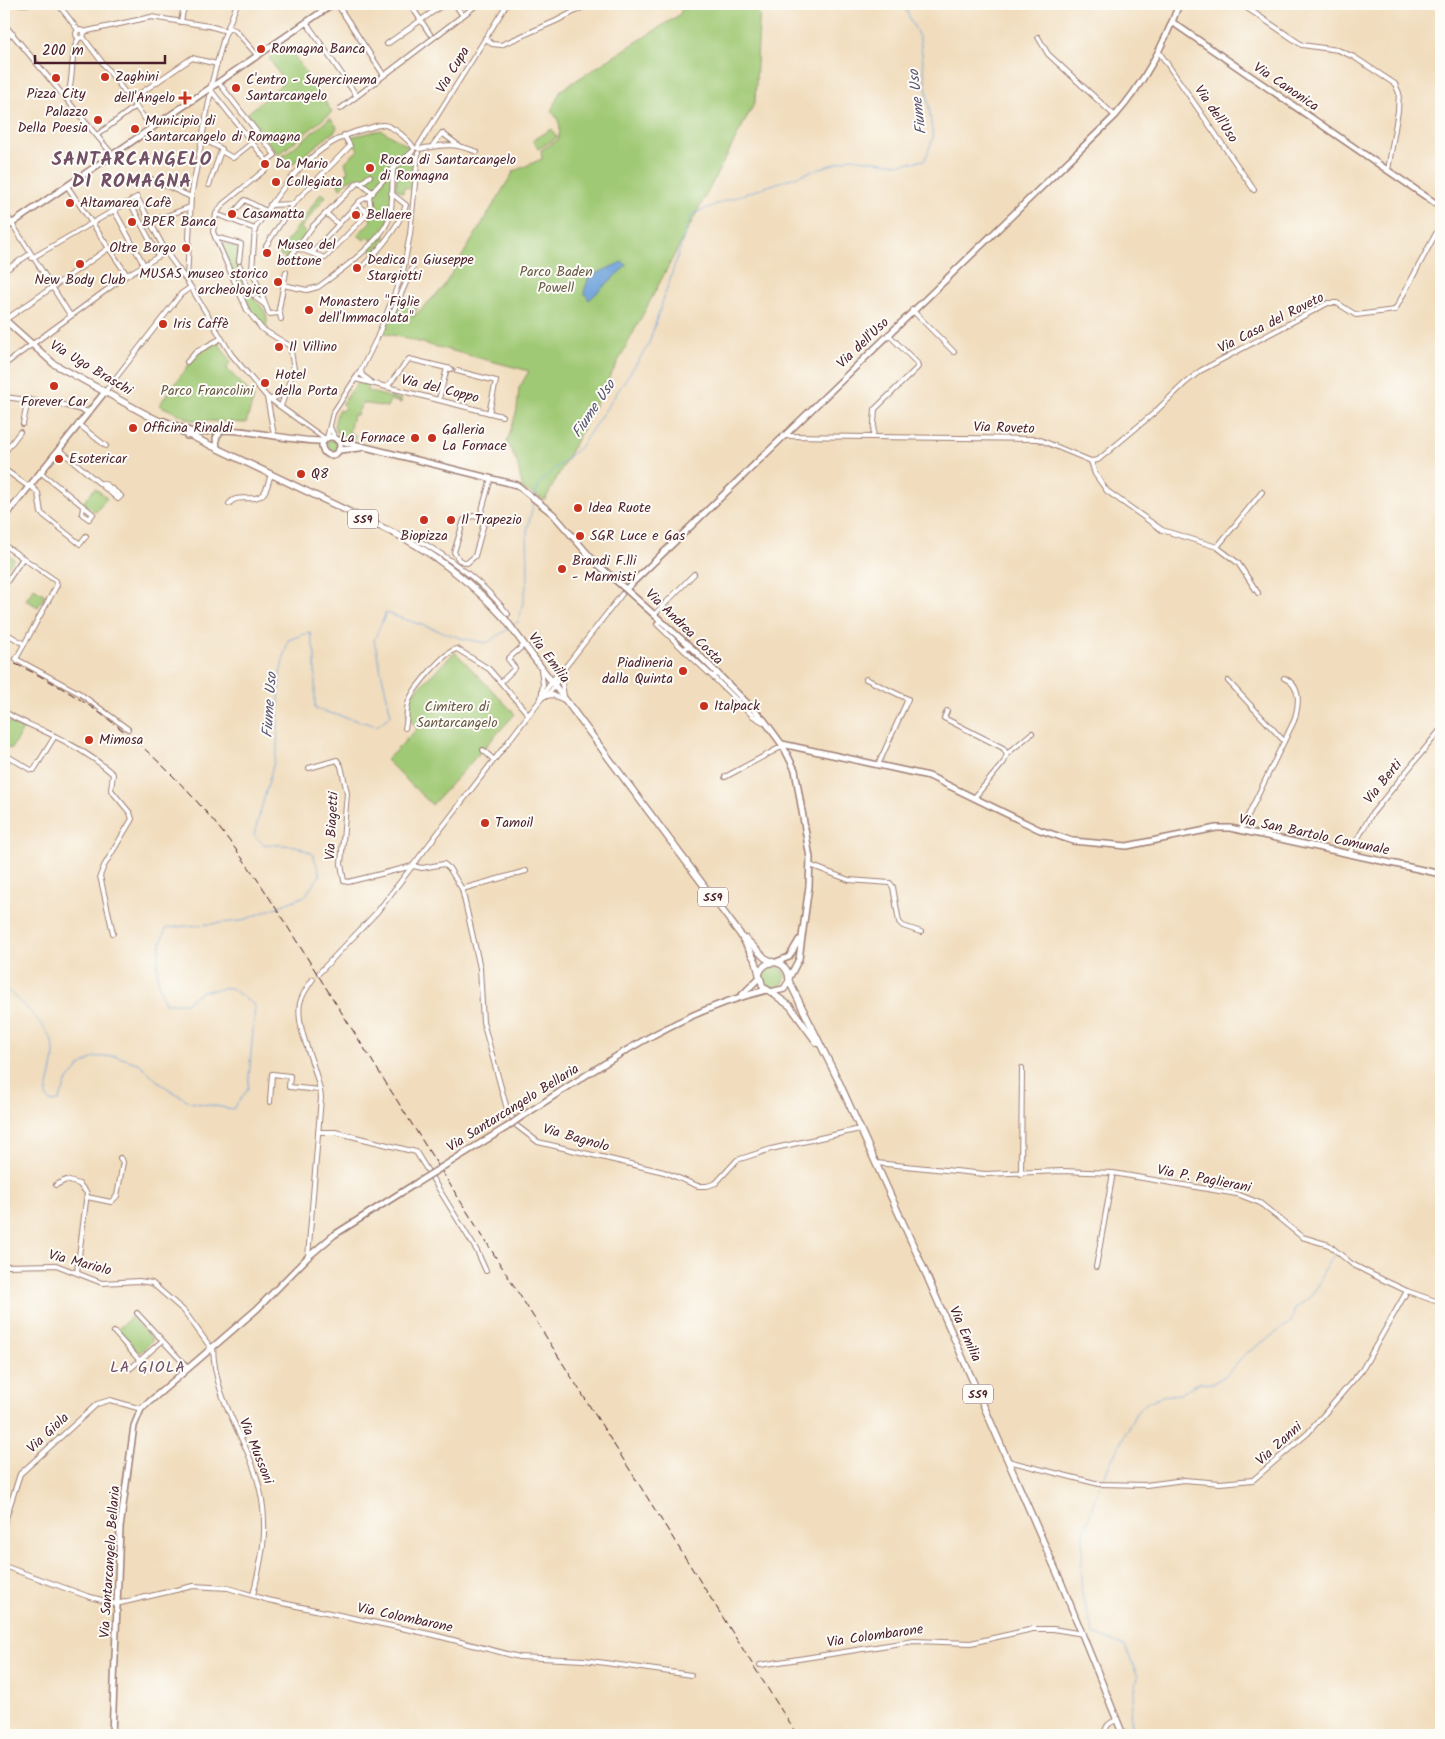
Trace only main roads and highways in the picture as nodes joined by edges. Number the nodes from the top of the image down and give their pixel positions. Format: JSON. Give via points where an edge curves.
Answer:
{"nodes":[{"id":1,"x":4,"y":320,"type":"edge"},
{"id":2,"x":145,"y":414,"type":"junction"},
{"id":3,"x":191,"y":434,"type":"junction"},
{"id":4,"x":217,"y":448,"type":"joint"},
{"id":5,"x":740,"y":934,"type":"junction"},
{"id":6,"x":774,"y":962,"type":"junction"},
{"id":7,"x":759,"y":976,"type":"junction"},
{"id":8,"x":789,"y":980,"type":"junction"},
{"id":9,"x":769,"y":991,"type":"junction"},
{"id":10,"x":826,"y":1056,"type":"junction"},
{"id":11,"x":1122,"y":1735,"type":"edge"}],
"edges":[{"from":1,"to":2,"type":"main road","name":"Via Ugo Braschi","via":[[54,364]]},
{"from":2,"to":3,"type":"main road","name":"Via Ugo Braschi"},
{"from":2,"to":3,"type":"main road","name":"Via Ugo Braschi"},
{"from":3,"to":4,"type":"main road","name":"Via Ugo Braschi"},
{"from":4,"to":5,"type":"main road","name":"Via Emilia","number":"SS9","via":[[411,542],[468,581],[522,643]]},
{"from":5,"to":6,"type":"main road","name":"Via Emilia","number":"SS9","via":[[765,958]]},
{"from":5,"to":7,"type":"main road","name":"Via Emilia","number":"SS9","via":[[756,962]]},
{"from":6,"to":7,"type":"main road","via":[[764,966]]},
{"from":6,"to":8,"type":"main road","name":"Via Emilia","via":[[784,966]]},
{"from":7,"to":9,"type":"main road","name":"Via Emilia"},
{"from":8,"to":9,"type":"main road","via":[[784,988]]},
{"from":8,"to":10,"type":"main road","name":"Via Emilia","number":"SS9"},
{"from":9,"to":10,"type":"main road","name":"Via Emilia","number":"SS9","via":[[790,1006]]},
{"from":10,"to":11,"type":"main road","name":"Via Emilia","number":"SS9","via":[[1007,1460]]}]}
